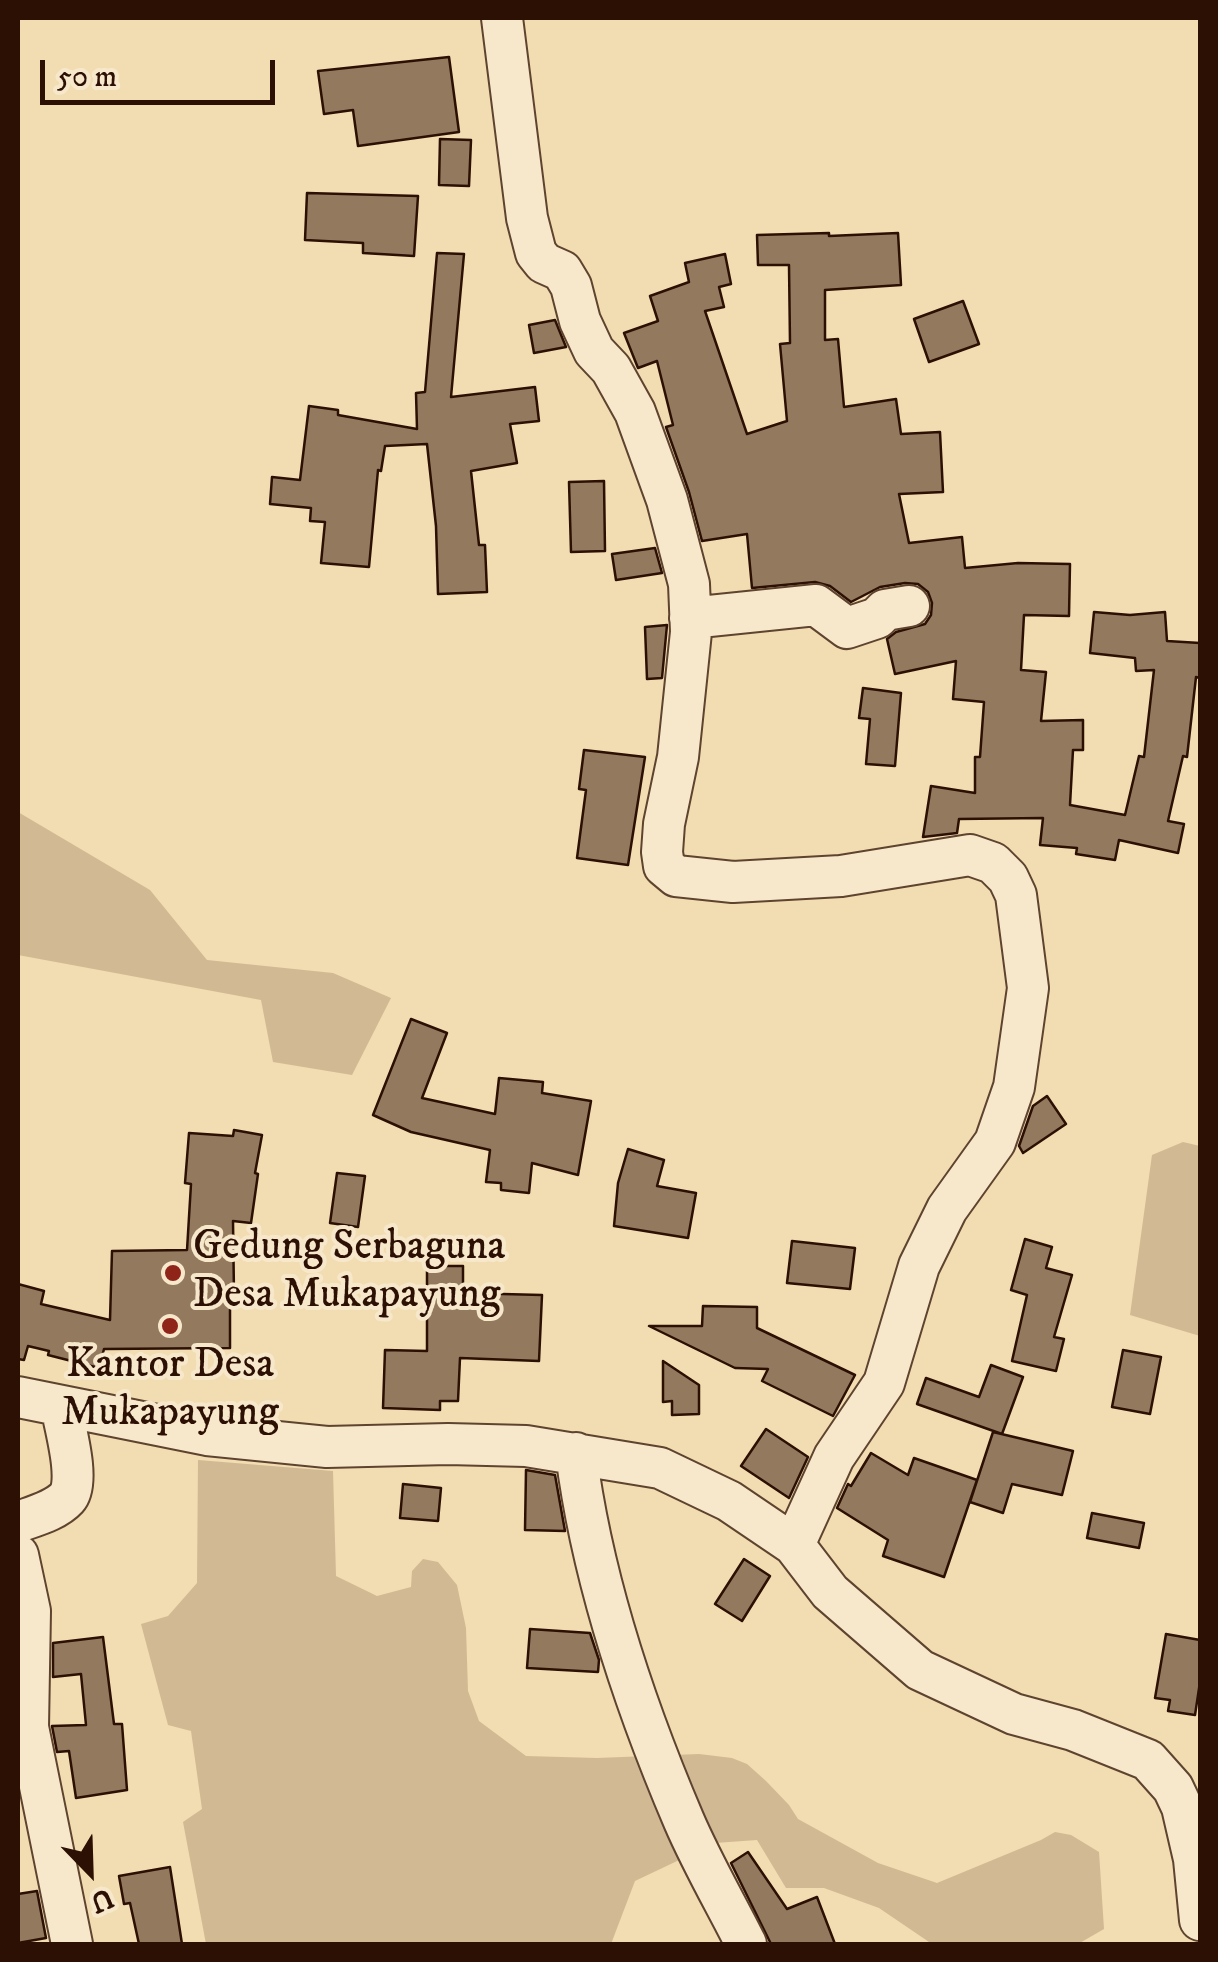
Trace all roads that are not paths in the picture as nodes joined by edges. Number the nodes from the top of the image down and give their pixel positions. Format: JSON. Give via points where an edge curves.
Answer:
{"nodes":[{"id":1,"x":502,"y":18,"type":"edge"},
{"id":2,"x":909,"y":606,"type":"dead end"},
{"id":3,"x":690,"y":618,"type":"junction"},
{"id":4,"x":18,"y":1398,"type":"edge"},
{"id":5,"x":61,"y":1406,"type":"junction"},
{"id":6,"x":576,"y":1453,"type":"junction"},
{"id":7,"x":18,"y":1522,"type":"edge"},
{"id":8,"x":794,"y":1545,"type":"junction"},
{"id":9,"x":18,"y":1556,"type":"edge"},
{"id":10,"x":1200,"y":1920,"type":"edge"},
{"id":11,"x":72,"y":1944,"type":"edge"},
{"id":12,"x":746,"y":1944,"type":"edge"}],
"edges":[{"from":1,"to":3,"type":"street","via":[[536,253],[562,271],[594,351],[636,412],[689,584]]},
{"from":2,"to":3,"type":"street","via":[[847,628],[816,605]]},
{"from":3,"to":8,"type":"street","via":[[663,838],[668,871],[733,882],[823,878],[970,854],[1008,878],[1024,949],[1028,988],[1014,1086],[995,1142],[947,1209],[908,1298],[884,1383],[834,1457]]},
{"from":4,"to":5,"type":"street"},
{"from":5,"to":6,"type":"street","via":[[208,1435],[328,1447],[448,1444]]},
{"from":5,"to":7,"type":"street","via":[[71,1494]]},
{"from":6,"to":8,"type":"street","via":[[660,1468]]},
{"from":6,"to":12,"type":"street","via":[[626,1667],[684,1822]]},
{"from":8,"to":10,"type":"street","via":[[830,1592],[920,1670],[1156,1767],[1182,1808]]},
{"from":9,"to":11,"type":"street","via":[[30,1611],[28,1727]]}]}
